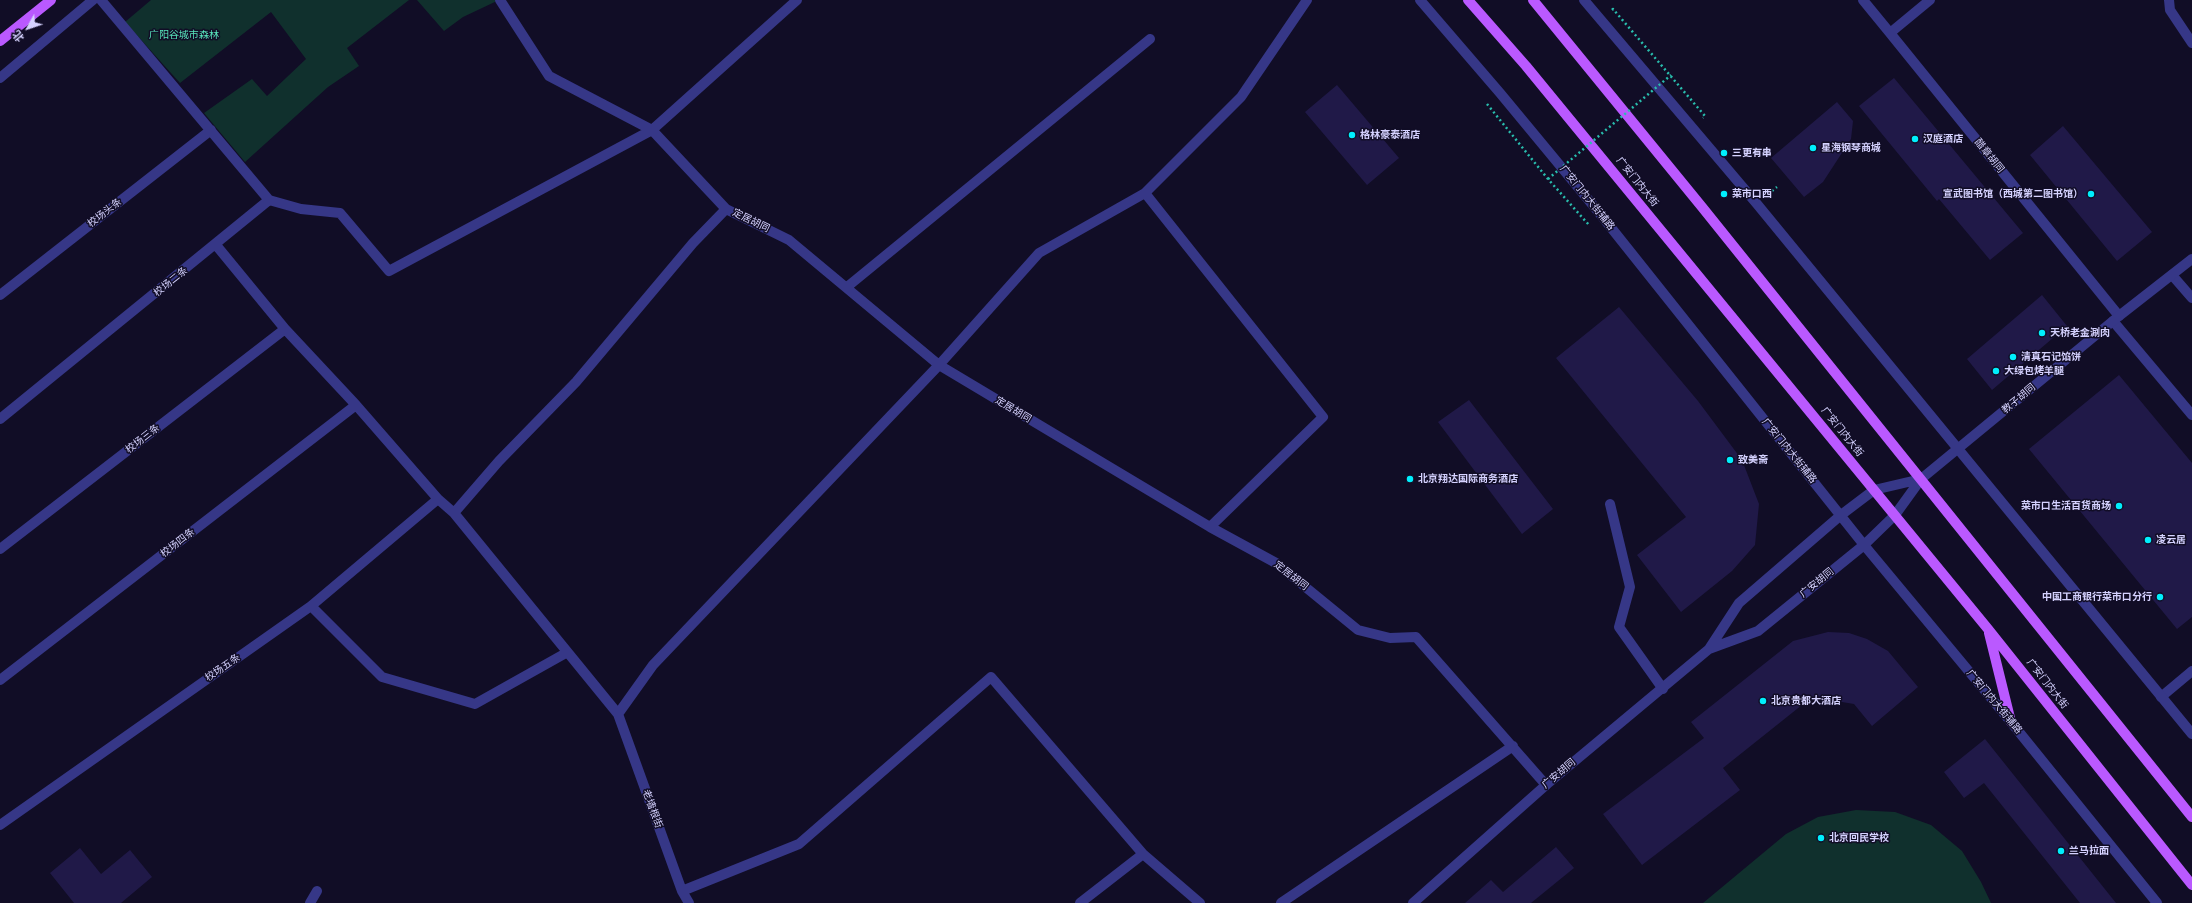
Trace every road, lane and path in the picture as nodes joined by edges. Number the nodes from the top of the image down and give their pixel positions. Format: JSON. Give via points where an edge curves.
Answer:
{"nodes":[{"id":1,"x":51,"y":0,"type":"edge"},
{"id":2,"x":93,"y":0,"type":"edge"},
{"id":3,"x":101,"y":0,"type":"edge"},
{"id":4,"x":500,"y":0,"type":"edge"},
{"id":5,"x":797,"y":0,"type":"edge"},
{"id":6,"x":1307,"y":0,"type":"edge"},
{"id":7,"x":1420,"y":0,"type":"edge"},
{"id":8,"x":1468,"y":0,"type":"edge"},
{"id":9,"x":1533,"y":0,"type":"edge"},
{"id":10,"x":1584,"y":0,"type":"edge"},
{"id":11,"x":1863,"y":0,"type":"edge"},
{"id":12,"x":1930,"y":0,"type":"edge"},
{"id":13,"x":2169,"y":0,"type":"edge"},
{"id":14,"x":1613,"y":9,"type":"dead end"},
{"id":15,"x":1890,"y":33,"type":"junction"},
{"id":16,"x":1150,"y":39,"type":"dead end"},
{"id":17,"x":0,"y":41,"type":"edge"},
{"id":18,"x":2192,"y":42,"type":"edge"},
{"id":19,"x":1671,"y":75,"type":"junction"},
{"id":20,"x":0,"y":78,"type":"edge"},
{"id":21,"x":1487,"y":104,"type":"dead end"},
{"id":22,"x":1705,"y":116,"type":"dead end"},
{"id":23,"x":211,"y":130,"type":"junction"},
{"id":24,"x":652,"y":130,"type":"junction"},
{"id":25,"x":1548,"y":179,"type":"junction"},
{"id":26,"x":1145,"y":193,"type":"junction"},
{"id":27,"x":269,"y":200,"type":"junction"},
{"id":28,"x":726,"y":209,"type":"junction"},
{"id":29,"x":1589,"y":225,"type":"dead end"},
{"id":30,"x":216,"y":245,"type":"junction"},
{"id":31,"x":2192,"y":259,"type":"edge"},
{"id":32,"x":2172,"y":275,"type":"junction"},
{"id":33,"x":847,"y":287,"type":"junction"},
{"id":34,"x":0,"y":295,"type":"edge"},
{"id":35,"x":2192,"y":298,"type":"edge"},
{"id":36,"x":2116,"y":318,"type":"junction"},
{"id":37,"x":285,"y":329,"type":"junction"},
{"id":38,"x":939,"y":366,"type":"junction"},
{"id":39,"x":356,"y":405,"type":"junction"},
{"id":40,"x":2192,"y":415,"type":"edge"},
{"id":41,"x":0,"y":419,"type":"edge"},
{"id":42,"x":1957,"y":450,"type":"junction"},
{"id":43,"x":1921,"y":479,"type":"junction"},
{"id":44,"x":1874,"y":490,"type":"junction"},
{"id":45,"x":438,"y":499,"type":"junction"},
{"id":46,"x":1610,"y":504,"type":"dead end"},
{"id":47,"x":454,"y":513,"type":"junction"},
{"id":48,"x":1841,"y":515,"type":"junction"},
{"id":49,"x":1895,"y":515,"type":"junction"},
{"id":50,"x":1210,"y":527,"type":"junction"},
{"id":51,"x":1864,"y":545,"type":"junction"},
{"id":52,"x":0,"y":549,"type":"edge"},
{"id":53,"x":311,"y":606,"type":"junction"},
{"id":54,"x":1988,"y":629,"type":"junction"},
{"id":55,"x":1709,"y":649,"type":"junction"},
{"id":56,"x":566,"y":653,"type":"junction"},
{"id":57,"x":2192,"y":671,"type":"edge"},
{"id":58,"x":0,"y":680,"type":"edge"},
{"id":59,"x":1663,"y":689,"type":"junction"},
{"id":60,"x":2162,"y":697,"type":"junction"},
{"id":61,"x":618,"y":714,"type":"junction"},
{"id":62,"x":2011,"y":722,"type":"junction"},
{"id":63,"x":2192,"y":734,"type":"edge"},
{"id":64,"x":1513,"y":746,"type":"junction"},
{"id":65,"x":1546,"y":785,"type":"junction"},
{"id":66,"x":2192,"y":817,"type":"edge"},
{"id":67,"x":0,"y":825,"type":"edge"},
{"id":68,"x":1143,"y":854,"type":"junction"},
{"id":69,"x":2192,"y":885,"type":"edge"},
{"id":70,"x":317,"y":891,"type":"dead end"},
{"id":71,"x":682,"y":891,"type":"junction"},
{"id":72,"x":310,"y":903,"type":"edge"},
{"id":73,"x":689,"y":903,"type":"edge"},
{"id":74,"x":1080,"y":903,"type":"edge"},
{"id":75,"x":1200,"y":903,"type":"edge"},
{"id":76,"x":1281,"y":903,"type":"edge"},
{"id":77,"x":1413,"y":903,"type":"edge"},
{"id":78,"x":2157,"y":903,"type":"edge"}],
"edges":[{"from":1,"to":17,"type":"main road"},
{"from":2,"to":20,"type":"street"},
{"from":3,"to":23,"type":"street"},
{"from":4,"to":24,"type":"street","name":"定居胡同","via":[[549,76]]},
{"from":5,"to":24,"type":"street"},
{"from":6,"to":26,"type":"street","via":[[1240,97]]},
{"from":7,"to":48,"type":"street","name":"广安门内大街辅路","via":[[1601,215]]},
{"from":8,"to":44,"type":"main road","name":"广安门内大街","via":[[1526,66]]},
{"from":9,"to":43,"type":"main road"},
{"from":10,"to":42,"type":"street","via":[[1762,210]]},
{"from":11,"to":15,"type":"street","name":"醋章胡同"},
{"from":12,"to":15,"type":"street"},
{"from":13,"to":18,"type":"street","via":[[2170,10]]},
{"from":14,"to":19,"type":"path"},
{"from":15,"to":36,"type":"street","name":"醋章胡同"},
{"from":16,"to":33,"type":"street"},
{"from":19,"to":22,"type":"path"},
{"from":19,"to":25,"type":"path","bridge":true},
{"from":21,"to":25,"type":"path","bridge":true},
{"from":23,"to":27,"type":"street"},
{"from":23,"to":34,"type":"street","name":"校场头条"},
{"from":24,"to":27,"type":"street","via":[[389,271],[340,214],[301,209]]},
{"from":24,"to":28,"type":"street","name":"定居胡同"},
{"from":25,"to":29,"type":"path","bridge":true},
{"from":26,"to":38,"type":"street","via":[[1039,253]]},
{"from":26,"to":50,"type":"street","via":[[1323,417]]},
{"from":27,"to":30,"type":"street","name":"校场二条"},
{"from":28,"to":33,"type":"street","name":"定居胡同","via":[[789,240]]},
{"from":28,"to":47,"type":"street","via":[[693,243],[576,382],[499,461]]},
{"from":30,"to":37,"type":"street"},
{"from":30,"to":41,"type":"street","name":"校场二条"},
{"from":31,"to":32,"type":"street","name":"教子胡同"},
{"from":32,"to":35,"type":"street"},
{"from":32,"to":36,"type":"street","name":"教子胡同"},
{"from":33,"to":38,"type":"street","name":"定居胡同"},
{"from":36,"to":40,"type":"street","name":"醋章胡同"},
{"from":36,"to":42,"type":"street","name":"教子胡同"},
{"from":37,"to":39,"type":"street"},
{"from":37,"to":52,"type":"street","name":"校场三条"},
{"from":38,"to":50,"type":"street","name":"定居胡同"},
{"from":38,"to":61,"type":"street","via":[[653,665]]},
{"from":39,"to":45,"type":"street"},
{"from":39,"to":58,"type":"street","name":"校场四条"},
{"from":42,"to":43,"type":"street","name":"教子胡同"},
{"from":42,"to":60,"type":"street"},
{"from":43,"to":44,"type":"street"},
{"from":43,"to":49,"type":"street","name":"广安胡同"},
{"from":43,"to":66,"type":"main road"},
{"from":44,"to":48,"type":"street","name":"广安胡同"},
{"from":44,"to":49,"type":"main road","name":"广安门内大街"},
{"from":45,"to":47,"type":"street"},
{"from":45,"to":53,"type":"street","name":"校场五条"},
{"from":46,"to":59,"type":"street","via":[[1630,587],[1619,626]]},
{"from":47,"to":56,"type":"street"},
{"from":48,"to":51,"type":"street","name":"广安门内大街辅路"},
{"from":48,"to":55,"type":"street","name":"广安胡同","via":[[1739,603]]},
{"from":49,"to":51,"type":"street","name":"广安胡同"},
{"from":49,"to":54,"type":"main road","name":"广安门内大街"},
{"from":50,"to":64,"type":"street","name":"定居胡同","via":[[1276,563],[1358,630],[1390,638],[1416,637]]},
{"from":51,"to":55,"type":"street","name":"广安胡同","via":[[1758,631]]},
{"from":51,"to":62,"type":"street","name":"广安门内大街辅路"},
{"from":53,"to":56,"type":"street","via":[[382,677],[475,704]]},
{"from":53,"to":67,"type":"street","name":"校场五条"},
{"from":54,"to":62,"type":"main road"},
{"from":54,"to":69,"type":"main road","name":"广安门内大街"},
{"from":55,"to":59,"type":"street","name":"广安胡同"},
{"from":56,"to":61,"type":"street"},
{"from":57,"to":60,"type":"street"},
{"from":59,"to":65,"type":"street","name":"广安胡同"},
{"from":60,"to":63,"type":"street"},
{"from":61,"to":71,"type":"street","name":"老墙根街"},
{"from":62,"to":78,"type":"street","name":"广安门内大街辅路"},
{"from":64,"to":65,"type":"street","name":"定居胡同"},
{"from":64,"to":76,"type":"street"},
{"from":65,"to":77,"type":"street","name":"广安胡同"},
{"from":68,"to":71,"type":"street","via":[[991,678],[799,844]]},
{"from":68,"to":74,"type":"street"},
{"from":68,"to":75,"type":"street"},
{"from":70,"to":72,"type":"street"},
{"from":71,"to":73,"type":"street","name":"老墙根街"}]}
